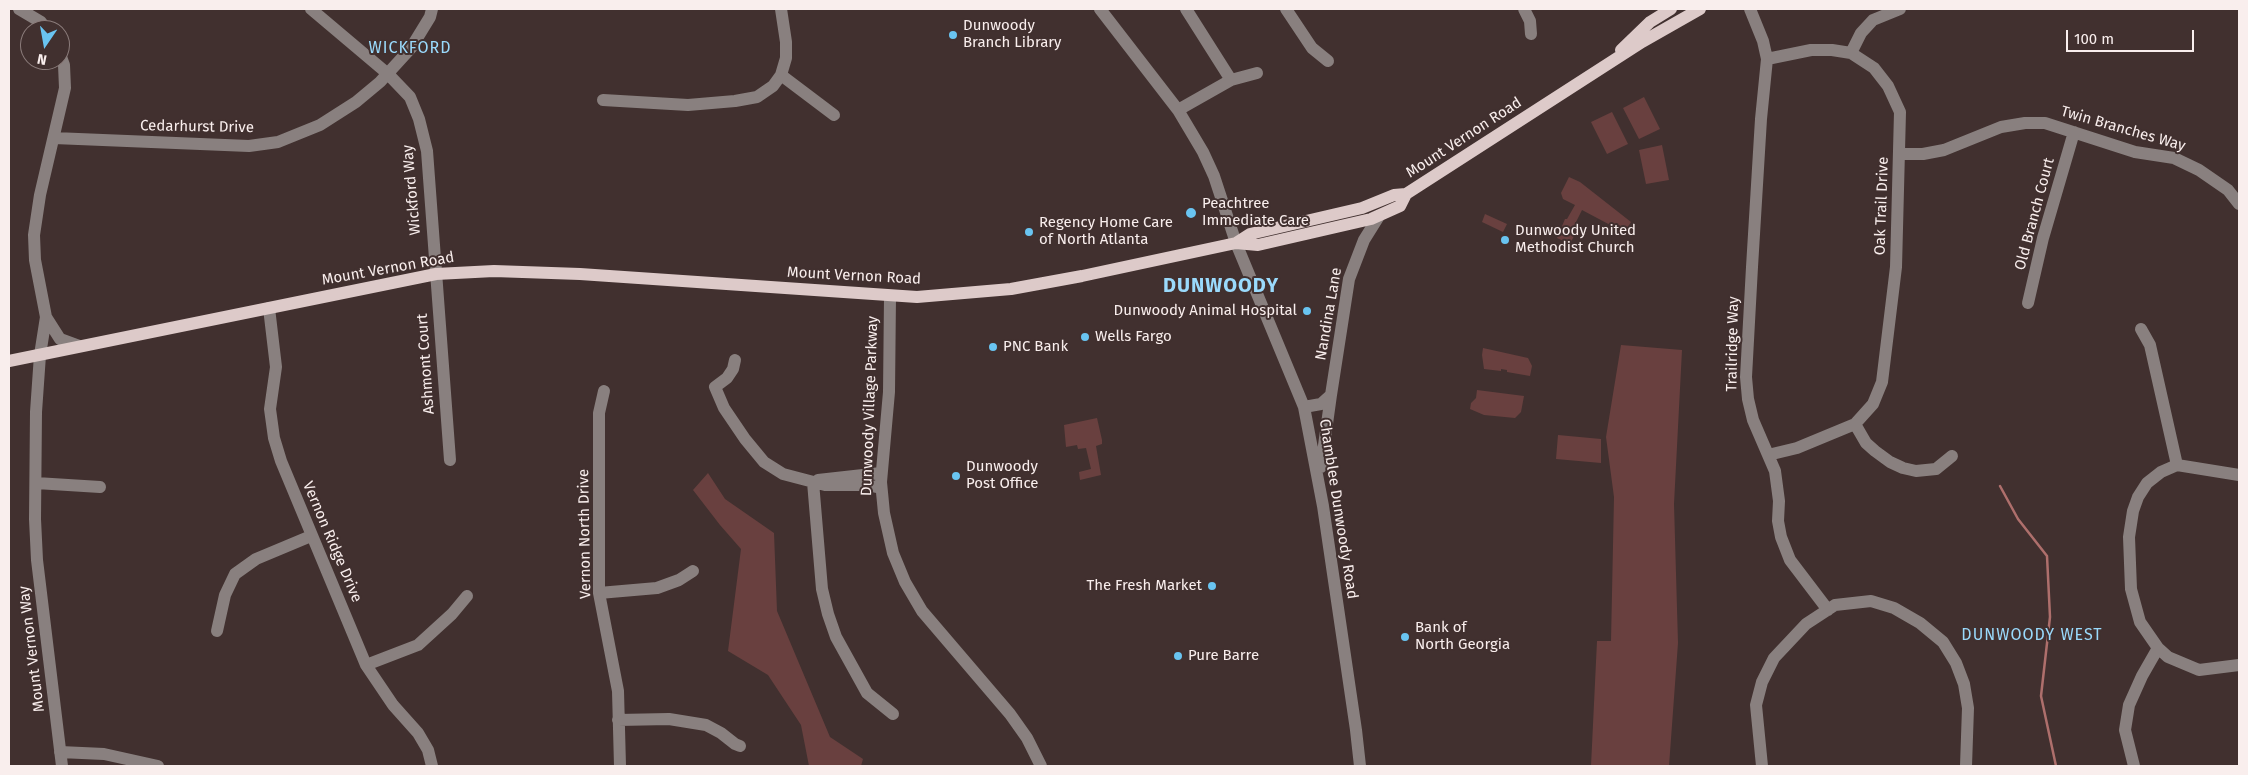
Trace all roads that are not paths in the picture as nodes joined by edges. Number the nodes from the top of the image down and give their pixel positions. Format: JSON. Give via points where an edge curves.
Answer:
{"nodes":[{"id":1,"x":19,"y":9,"type":"edge"},
{"id":2,"x":311,"y":9,"type":"edge"},
{"id":3,"x":432,"y":9,"type":"edge"},
{"id":4,"x":781,"y":9,"type":"edge"},
{"id":5,"x":1100,"y":9,"type":"edge"},
{"id":6,"x":1186,"y":9,"type":"edge"},
{"id":7,"x":1286,"y":9,"type":"edge"},
{"id":8,"x":1524,"y":9,"type":"edge"},
{"id":9,"x":1671,"y":9,"type":"edge"},
{"id":10,"x":1700,"y":9,"type":"edge"},
{"id":11,"x":1750,"y":9,"type":"edge"},
{"id":12,"x":1900,"y":9,"type":"edge"},
{"id":13,"x":38,"y":20,"type":"edge"},
{"id":14,"x":1531,"y":34,"type":"dead end"},
{"id":15,"x":1851,"y":53,"type":"junction"},
{"id":16,"x":1767,"y":59,"type":"junction"},
{"id":17,"x":1328,"y":61,"type":"dead end"},
{"id":18,"x":1613,"y":61,"type":"junction"},
{"id":19,"x":64,"y":70,"type":"edge"},
{"id":20,"x":1257,"y":73,"type":"dead end"},
{"id":21,"x":388,"y":74,"type":"junction"},
{"id":22,"x":780,"y":75,"type":"junction"},
{"id":23,"x":1232,"y":80,"type":"junction"},
{"id":24,"x":603,"y":100,"type":"dead end"},
{"id":25,"x":1178,"y":110,"type":"junction"},
{"id":26,"x":834,"y":115,"type":"dead end"},
{"id":27,"x":2074,"y":132,"type":"junction"},
{"id":28,"x":54,"y":138,"type":"junction"},
{"id":29,"x":1900,"y":154,"type":"junction"},
{"id":30,"x":1406,"y":194,"type":"junction"},
{"id":31,"x":2239,"y":204,"type":"edge"},
{"id":32,"x":1379,"y":216,"type":"junction"},
{"id":33,"x":1348,"y":225,"type":"junction"},
{"id":34,"x":1364,"y":240,"type":"junction"},
{"id":35,"x":1236,"y":243,"type":"junction"},
{"id":36,"x":436,"y":270,"type":"junction"},
{"id":37,"x":890,"y":297,"type":"junction"},
{"id":38,"x":2028,"y":304,"type":"dead end"},
{"id":39,"x":269,"y":308,"type":"junction"},
{"id":40,"x":46,"y":317,"type":"junction"},
{"id":41,"x":2141,"y":329,"type":"dead end"},
{"id":42,"x":79,"y":346,"type":"junction"},
{"id":43,"x":40,"y":355,"type":"junction"},
{"id":44,"x":735,"y":360,"type":"dead end"},
{"id":45,"x":9,"y":361,"type":"edge"},
{"id":46,"x":604,"y":391,"type":"dead end"},
{"id":47,"x":1331,"y":395,"type":"junction"},
{"id":48,"x":1304,"y":407,"type":"junction"},
{"id":49,"x":1855,"y":424,"type":"junction"},
{"id":50,"x":1768,"y":455,"type":"junction"},
{"id":51,"x":1952,"y":456,"type":"dead end"},
{"id":52,"x":450,"y":460,"type":"dead end"},
{"id":53,"x":2176,"y":465,"type":"junction"},
{"id":54,"x":881,"y":473,"type":"junction"},
{"id":55,"x":2239,"y":476,"type":"edge"},
{"id":56,"x":1319,"y":480,"type":"junction"},
{"id":57,"x":813,"y":482,"type":"junction"},
{"id":58,"x":36,"y":483,"type":"junction"},
{"id":59,"x":100,"y":487,"type":"dead end"},
{"id":60,"x":881,"y":488,"type":"junction"},
{"id":61,"x":311,"y":536,"type":"junction"},
{"id":62,"x":694,"y":571,"type":"dead end"},
{"id":63,"x":600,"y":592,"type":"junction"},
{"id":64,"x":466,"y":596,"type":"dead end"},
{"id":65,"x":1828,"y":610,"type":"junction"},
{"id":66,"x":217,"y":631,"type":"dead end"},
{"id":67,"x":2158,"y":648,"type":"junction"},
{"id":68,"x":366,"y":665,"type":"junction"},
{"id":69,"x":2239,"y":665,"type":"edge"},
{"id":70,"x":894,"y":714,"type":"dead end"},
{"id":71,"x":618,"y":720,"type":"junction"},
{"id":72,"x":740,"y":746,"type":"dead end"},
{"id":73,"x":60,"y":752,"type":"junction"},
{"id":74,"x":62,"y":766,"type":"edge"},
{"id":75,"x":158,"y":766,"type":"edge"},
{"id":76,"x":432,"y":766,"type":"edge"},
{"id":77,"x":620,"y":766,"type":"edge"},
{"id":78,"x":1041,"y":766,"type":"edge"},
{"id":79,"x":1360,"y":766,"type":"edge"},
{"id":80,"x":1762,"y":766,"type":"edge"},
{"id":81,"x":1966,"y":766,"type":"edge"},
{"id":82,"x":2134,"y":766,"type":"edge"}],
"edges":[{"from":1,"to":13,"type":"street"},
{"from":2,"to":21,"type":"street","name":"Wickford Way"},
{"from":3,"to":21,"type":"street","name":"Cedarhurst Drive","via":[[411,48]]},
{"from":4,"to":22,"type":"street","via":[[786,58]]},
{"from":5,"to":25,"type":"street","name":"Chamblee Dunwoody Road"},
{"from":6,"to":23,"type":"street"},
{"from":7,"to":17,"type":"street","via":[[1312,48]]},
{"from":8,"to":14,"type":"street","via":[[1530,21]]},
{"from":9,"to":18,"type":"main road","via":[[1650,22]]},
{"from":10,"to":18,"type":"main road","name":"Mount Vernon Road"},
{"from":11,"to":16,"type":"street"},
{"from":12,"to":15,"type":"street","via":[[1873,20],[1861,33]]},
{"from":15,"to":16,"type":"street","name":"Oak Trail Drive","via":[[1811,50]]},
{"from":15,"to":29,"type":"street","name":"Oak Trail Drive","via":[[1874,68],[1888,86],[1900,112]]},
{"from":16,"to":50,"type":"street","name":"Trailridge Way","via":[[1746,377],[1753,420]]},
{"from":18,"to":30,"type":"main road","name":"Mount Vernon Road"},
{"from":19,"to":28,"type":"street","name":"Mount Vernon Way","via":[[65,88]]},
{"from":20,"to":23,"type":"street"},
{"from":21,"to":28,"type":"street","name":"Cedarhurst Drive","via":[[356,102],[320,125],[278,142],[249,146]]},
{"from":21,"to":36,"type":"street","name":"Wickford Way","via":[[410,97],[427,151]]},
{"from":22,"to":24,"type":"street","via":[[773,86],[757,97],[735,101],[688,105]]},
{"from":22,"to":26,"type":"street"},
{"from":23,"to":25,"type":"street"},
{"from":25,"to":35,"type":"street","name":"Chamblee Dunwoody Road","via":[[1209,164]]},
{"from":27,"to":29,"type":"street","name":"Twin Branches Way","via":[[2045,123],[2025,123],[2001,127],[1944,150]]},
{"from":27,"to":31,"type":"street","name":"Twin Branches Way","via":[[2135,152],[2174,158],[2228,190]]},
{"from":27,"to":38,"type":"street","name":"Old Branch Court"},
{"from":28,"to":40,"type":"street","name":"Mount Vernon Way","via":[[34,234],[35,260]]},
{"from":29,"to":49,"type":"street","name":"Oak Trail Drive","via":[[1896,267],[1882,382],[1873,404]]},
{"from":30,"to":32,"type":"main road","via":[[1400,206]]},
{"from":30,"to":35,"type":"main road","name":"Mount Vernon Road","via":[[1394,195],[1362,208],[1250,234]]},
{"from":32,"to":33,"type":"main road"},
{"from":32,"to":34,"type":"street","name":"Nandina Lane"},
{"from":33,"to":34,"type":"street","via":[[1358,230]]},
{"from":33,"to":35,"type":"main road","via":[[1258,245]]},
{"from":34,"to":47,"type":"street","name":"Nandina Lane","via":[[1348,286]]},
{"from":35,"to":37,"type":"main road","name":"Mount Vernon Road","via":[[1011,288]]},
{"from":35,"to":48,"type":"street","name":"Chamblee Dunwoody Road"},
{"from":36,"to":37,"type":"main road","name":"Mount Vernon Road","via":[[580,274]]},
{"from":36,"to":39,"type":"main road","name":"Mount Vernon Road"},
{"from":36,"to":52,"type":"street","name":"Ashmont Court"},
{"from":37,"to":54,"type":"street","name":"Dunwoody Village Parkway","via":[[889,392]]},
{"from":39,"to":42,"type":"main road","name":"Mount Vernon Road"},
{"from":39,"to":61,"type":"street","name":"Vernon Ridge Drive","via":[[276,367],[270,409],[274,438]]},
{"from":40,"to":42,"type":"street","via":[[60,339]]},
{"from":40,"to":43,"type":"street","name":"Mount Vernon Way"},
{"from":41,"to":53,"type":"street","via":[[2150,345]]},
{"from":42,"to":43,"type":"main road","name":"Mount Vernon Road"},
{"from":43,"to":45,"type":"main road","name":"Mount Vernon Road"},
{"from":43,"to":58,"type":"street","name":"Mount Vernon Way"},
{"from":44,"to":57,"type":"street","via":[[733,369],[715,386],[724,408],[764,462],[783,474]]},
{"from":46,"to":63,"type":"street","name":"Vernon North Drive","via":[[600,413]]},
{"from":47,"to":48,"type":"street","via":[[1321,404]]},
{"from":47,"to":56,"type":"street","name":"Nandina Lane"},
{"from":48,"to":56,"type":"street","name":"Chamblee Dunwoody Road"},
{"from":49,"to":50,"type":"street","name":"Oak Trail Drive","via":[[1797,448]]},
{"from":49,"to":51,"type":"street","via":[[1875,451],[1903,468],[1916,471],[1936,469]]},
{"from":50,"to":65,"type":"street","name":"Trailridge Way","via":[[1777,484],[1781,537],[1790,560]]},
{"from":53,"to":55,"type":"street"},
{"from":53,"to":67,"type":"street","via":[[2147,483],[2132,511],[2129,537],[2133,597],[2140,622]]},
{"from":54,"to":57,"type":"street"},
{"from":54,"to":60,"type":"street","name":"Dunwoody Village Parkway"},
{"from":56,"to":79,"type":"street","name":"Chamblee Dunwoody Road"},
{"from":57,"to":60,"type":"street"},
{"from":57,"to":70,"type":"street","via":[[822,589],[836,638],[868,693]]},
{"from":58,"to":59,"type":"street"},
{"from":58,"to":73,"type":"street","name":"Mount Vernon Way","via":[[38,560]]},
{"from":60,"to":78,"type":"street","name":"Dunwoody Village Parkway","via":[[893,553],[913,597],[932,625],[1010,714]]},
{"from":61,"to":66,"type":"street","via":[[256,559],[235,574],[225,594]]},
{"from":61,"to":68,"type":"street","name":"Vernon Ridge Drive"},
{"from":62,"to":63,"type":"street","via":[[657,588]]},
{"from":63,"to":71,"type":"street","name":"Vernon North Drive","via":[[618,691]]},
{"from":64,"to":68,"type":"street","via":[[452,614],[418,645]]},
{"from":65,"to":80,"type":"street","via":[[1806,624],[1786,644],[1774,658],[1762,682],[1756,705]]},
{"from":65,"to":81,"type":"street","via":[[1835,605],[1872,600],[1920,623],[1943,642],[1964,684],[1968,708]]},
{"from":67,"to":69,"type":"street","via":[[2168,657],[2199,670]]},
{"from":67,"to":82,"type":"street","via":[[2129,706],[2125,730]]},
{"from":68,"to":76,"type":"street","name":"Vernon Ridge Drive","via":[[392,704],[418,733],[428,750]]},
{"from":71,"to":72,"type":"street","via":[[669,719],[706,725]]},
{"from":71,"to":77,"type":"street","name":"Vernon North Drive"},
{"from":73,"to":74,"type":"street","name":"Mount Vernon Way"},
{"from":73,"to":75,"type":"street","via":[[104,754]]}]}
